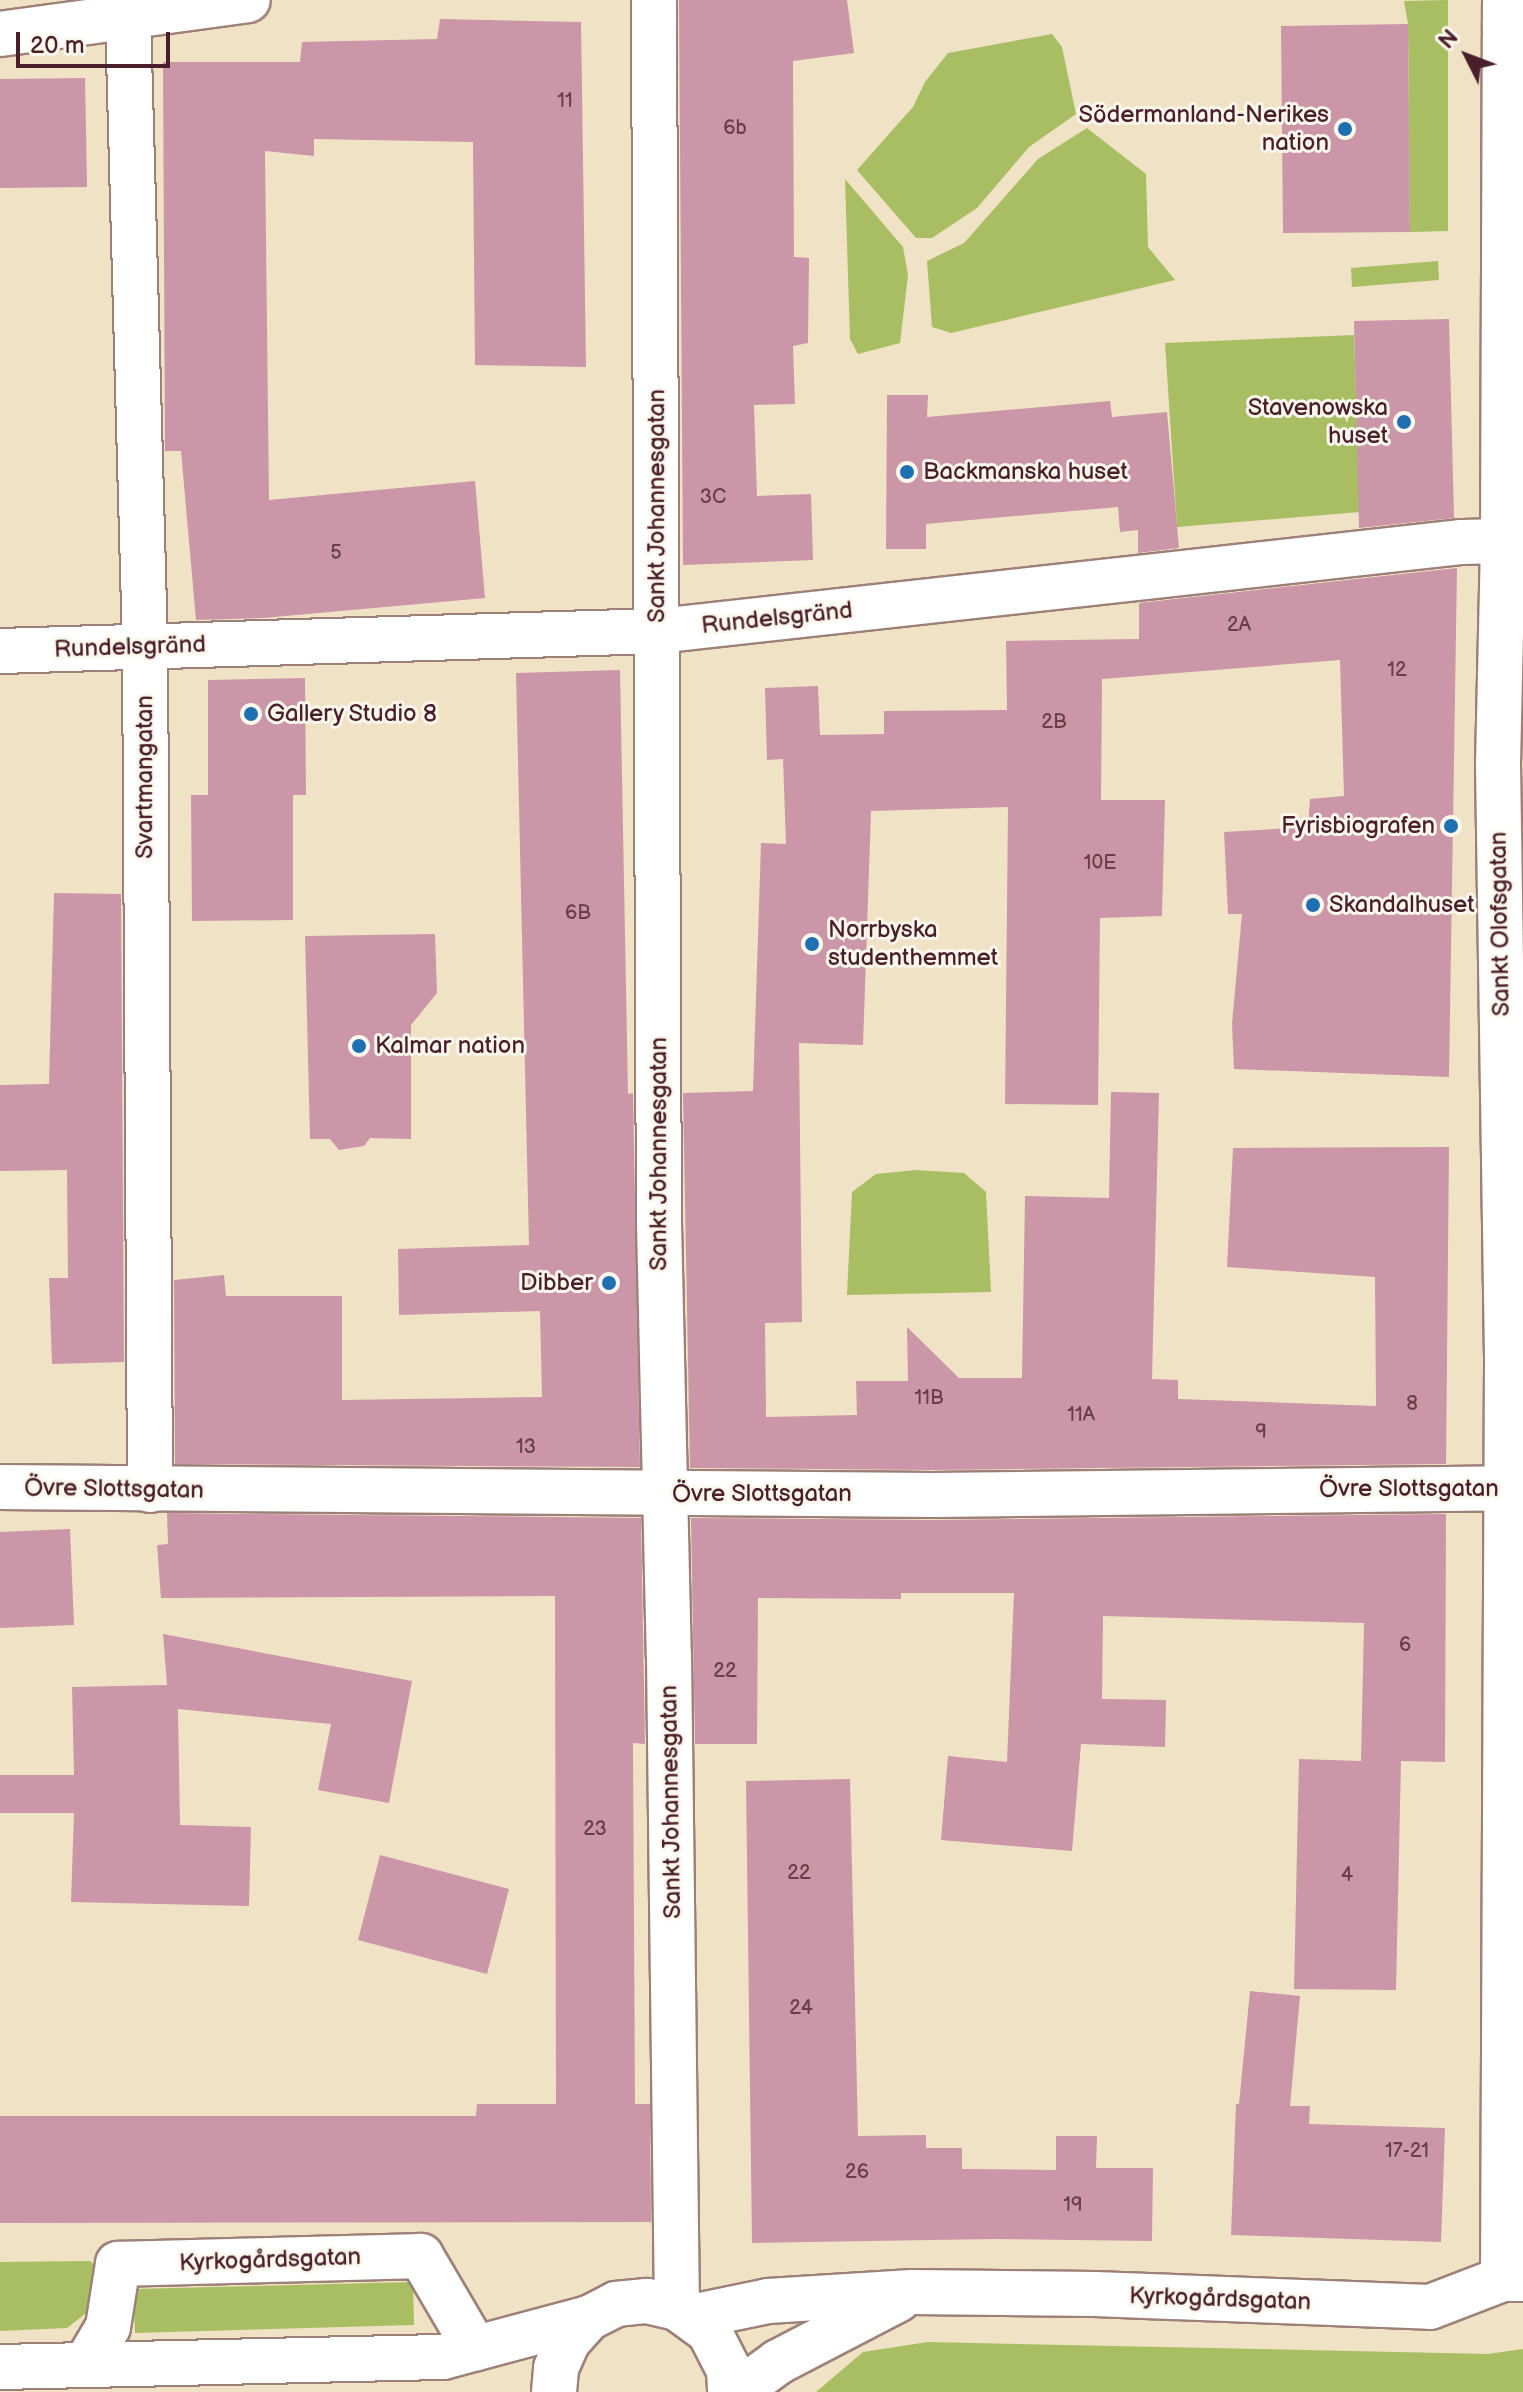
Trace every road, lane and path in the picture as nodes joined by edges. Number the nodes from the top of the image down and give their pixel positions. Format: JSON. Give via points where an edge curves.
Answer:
{"nodes":[{"id":1,"x":248,"y":0,"type":"edge"},
{"id":2,"x":654,"y":0,"type":"edge"},
{"id":3,"x":1505,"y":0,"type":"edge"},
{"id":4,"x":128,"y":17,"type":"junction"},
{"id":5,"x":0,"y":34,"type":"edge"},
{"id":6,"x":1503,"y":541,"type":"junction"},
{"id":7,"x":658,"y":631,"type":"junction"},
{"id":8,"x":145,"y":647,"type":"junction"},
{"id":9,"x":0,"y":651,"type":"edge"},
{"id":10,"x":0,"y":1487,"type":"edge"},
{"id":11,"x":1514,"y":1488,"type":"edge"},
{"id":12,"x":150,"y":1490,"type":"junction"},
{"id":13,"x":665,"y":1494,"type":"junction"},
{"id":14,"x":1513,"y":2279,"type":"edge"},
{"id":15,"x":912,"y":2292,"type":"junction"},
{"id":16,"x":684,"y":2312,"type":"junction"},
{"id":17,"x":589,"y":2318,"type":"junction"},
{"id":18,"x":475,"y":2348,"type":"junction"},
{"id":19,"x":86,"y":2364,"type":"junction"},
{"id":20,"x":0,"y":2367,"type":"edge"},
{"id":21,"x":554,"y":2392,"type":"edge"},
{"id":22,"x":730,"y":2392,"type":"edge"},
{"id":23,"x":737,"y":2392,"type":"edge"}],
"edges":[{"from":1,"to":4,"type":"street"},
{"from":2,"to":7,"type":"street","name":"Sankt Johannesgatan"},
{"from":3,"to":6,"type":"street","name":"Sankt Olofsgatan"},
{"from":4,"to":5,"type":"street"},
{"from":4,"to":8,"type":"street","name":"Svartmangatan"},
{"from":6,"to":7,"type":"street","name":"Rundelsgränd"},
{"from":6,"to":11,"type":"street","name":"Sankt Olofsgatan","via":[[1498,764],[1506,1313]]},
{"from":7,"to":8,"type":"street","name":"Rundelsgränd"},
{"from":7,"to":13,"type":"street","name":"Sankt Johannesgatan"},
{"from":8,"to":9,"type":"street","name":"Rundelsgränd"},
{"from":8,"to":12,"type":"street","name":"Svartmangatan"},
{"from":10,"to":12,"type":"street","name":"Övre Slottsgatan"},
{"from":11,"to":13,"type":"street","name":"Övre Slottsgatan"},
{"from":11,"to":14,"type":"street","name":"Sankt Olofsgatan","via":[[1508,1725]]},
{"from":12,"to":13,"type":"street","name":"Övre Slottsgatan"},
{"from":13,"to":16,"type":"street","name":"Sankt Johannesgatan"},
{"from":14,"to":15,"type":"street","name":"Kyrkogårdsgatan","via":[[1430,2307]]},
{"from":15,"to":16,"type":"street","name":"Kyrkogårdsgatan"},
{"from":15,"to":23,"type":"street","name":"Kyrkogårdsgatan","via":[[778,2362]]},
{"from":16,"to":17,"type":"street","via":[[647,2301],[616,2304]]},
{"from":16,"to":22,"type":"street","via":[[709,2331],[721,2349]]},
{"from":17,"to":18,"type":"street"},
{"from":17,"to":21,"type":"street","via":[[568,2341],[556,2368]]},
{"from":18,"to":19,"type":"street","via":[[443,2357]]},
{"from":18,"to":19,"type":"street","name":"Kyrkogårdsgatan","via":[[421,2256],[118,2264],[108,2327]]},
{"from":19,"to":20,"type":"street"}]}
